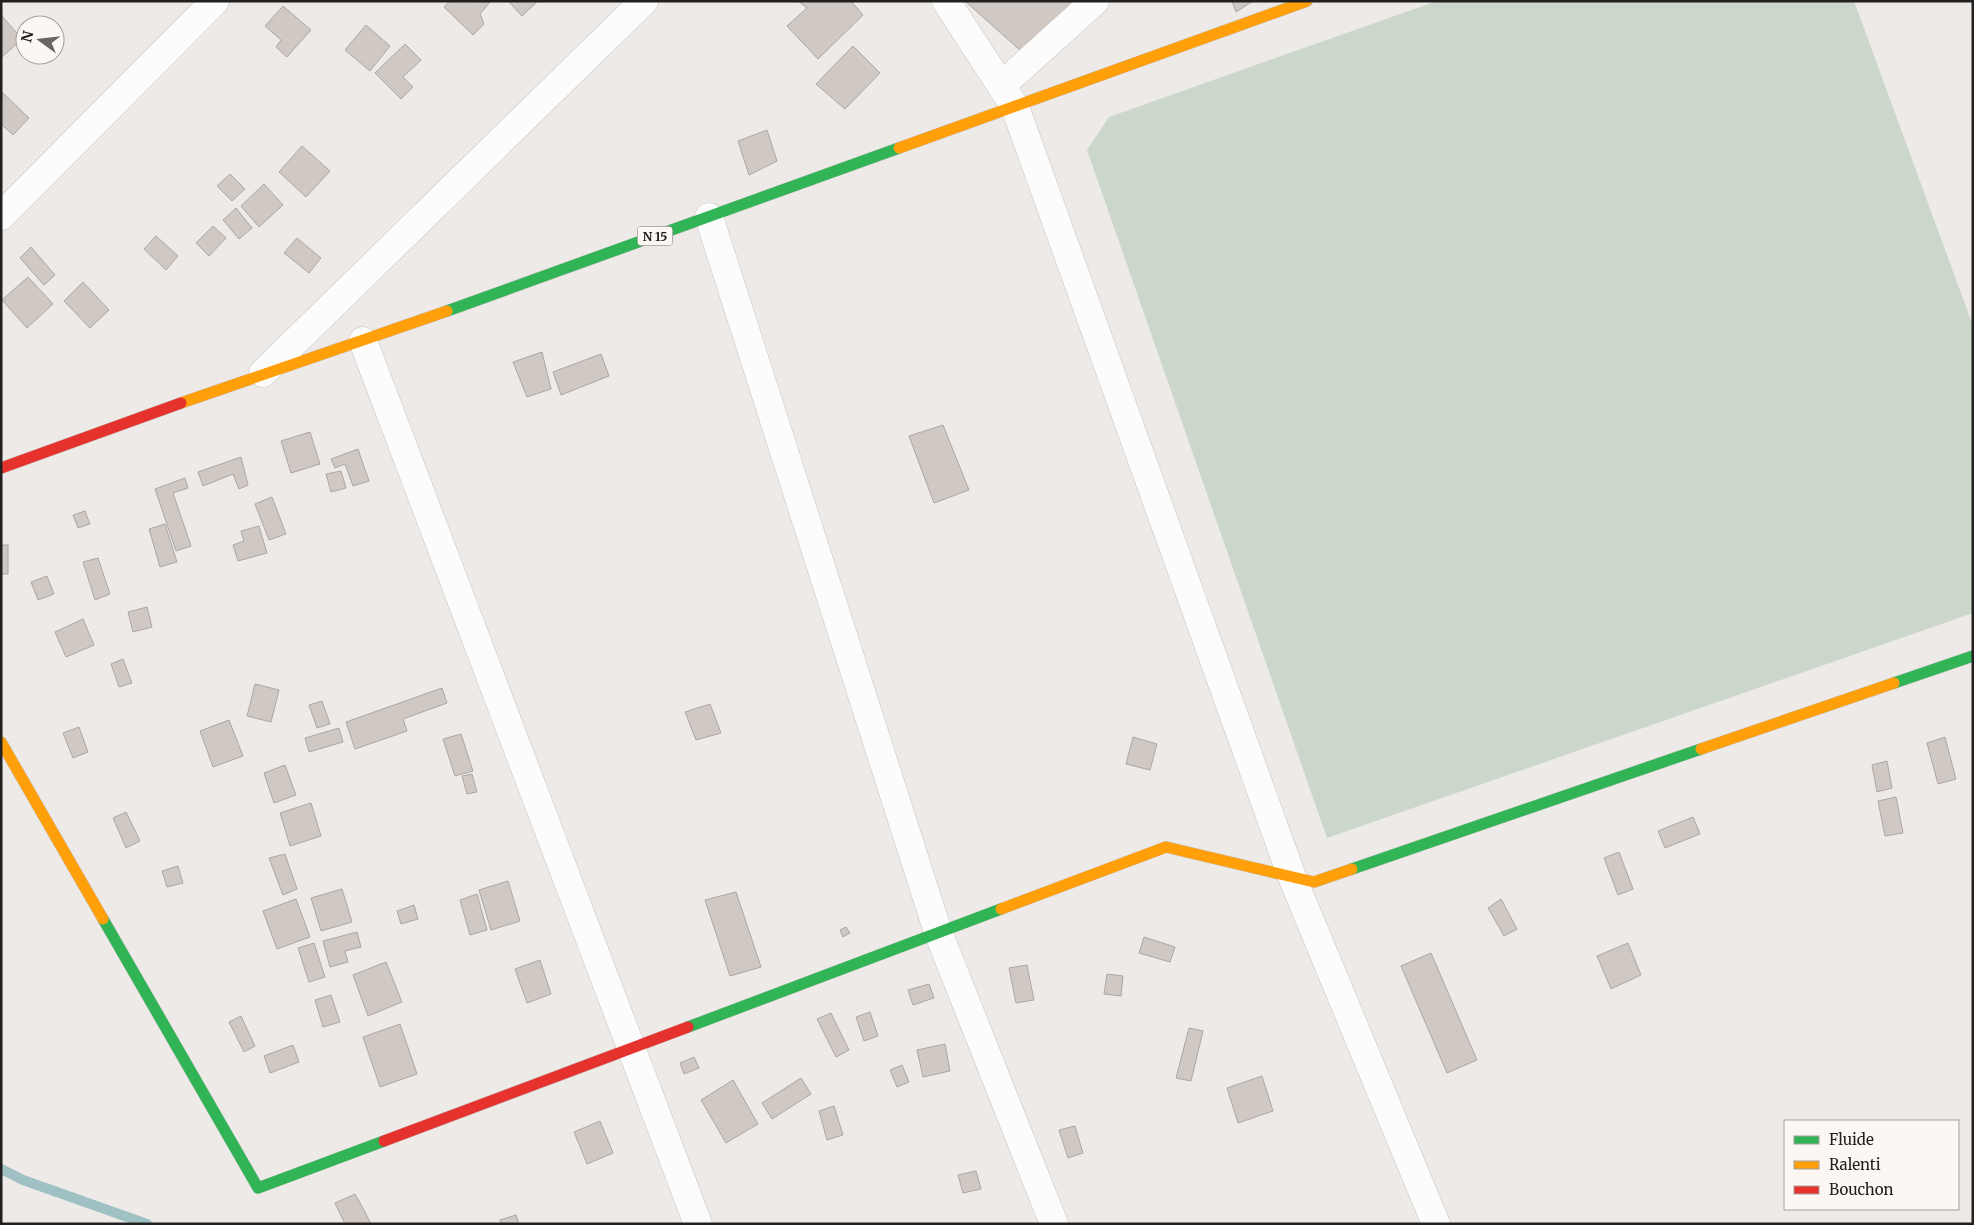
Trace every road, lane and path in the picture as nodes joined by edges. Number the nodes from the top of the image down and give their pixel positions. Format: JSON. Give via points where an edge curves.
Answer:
{"nodes":[{"id":1,"x":215,"y":1,"type":"edge"},
{"id":2,"x":644,"y":1,"type":"edge"},
{"id":3,"x":946,"y":1,"type":"edge"},
{"id":4,"x":1095,"y":1,"type":"edge"},
{"id":5,"x":1307,"y":1,"type":"edge"},
{"id":6,"x":1008,"y":96,"type":"junction"},
{"id":7,"x":1,"y":216,"type":"edge"},
{"id":8,"x":709,"y":216,"type":"junction"},
{"id":9,"x":363,"y":341,"type":"junction"},
{"id":10,"x":263,"y":373,"type":"junction"},
{"id":11,"x":1,"y":468,"type":"edge"},
{"id":12,"x":1973,"y":656,"type":"edge"},
{"id":13,"x":1,"y":742,"type":"edge"},
{"id":14,"x":1292,"y":877,"type":"junction"},
{"id":15,"x":938,"y":932,"type":"junction"},
{"id":16,"x":631,"y":1048,"type":"junction"},
{"id":17,"x":698,"y":1224,"type":"edge"},
{"id":18,"x":1054,"y":1224,"type":"edge"},
{"id":19,"x":1436,"y":1224,"type":"edge"}],
"edges":[{"from":1,"to":7,"type":"street"},
{"from":2,"to":10,"type":"street"},
{"from":3,"to":6,"type":"street"},
{"from":4,"to":6,"type":"street"},
{"from":5,"to":6,"type":"street","number":"N 15"},
{"from":6,"to":8,"type":"street","number":"N 15"},
{"from":6,"to":14,"type":"street"},
{"from":8,"to":9,"type":"street","number":"N 15"},
{"from":8,"to":15,"type":"street"},
{"from":9,"to":10,"type":"street","number":"N 15"},
{"from":9,"to":16,"type":"street"},
{"from":10,"to":11,"type":"street","number":"N 15"},
{"from":12,"to":14,"type":"street","via":[[1314,882]]},
{"from":13,"to":16,"type":"street","via":[[258,1188]]},
{"from":14,"to":15,"type":"street","via":[[1166,846]]},
{"from":14,"to":19,"type":"street"},
{"from":15,"to":16,"type":"street"},
{"from":15,"to":18,"type":"street"},
{"from":16,"to":17,"type":"street"}]}
